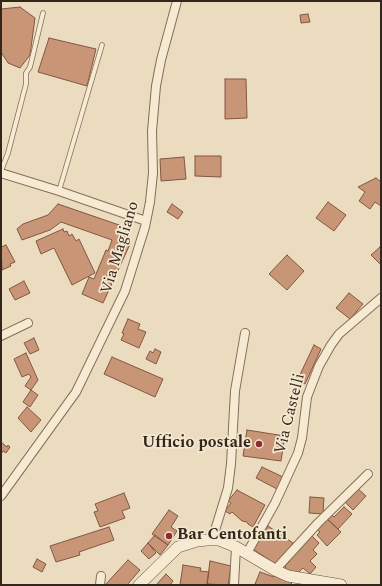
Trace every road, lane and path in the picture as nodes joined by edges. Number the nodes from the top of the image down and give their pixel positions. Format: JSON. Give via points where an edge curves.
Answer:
{"nodes":[{"id":1,"x":177,"y":1,"type":"edge"},
{"id":2,"x":43,"y":13,"type":"dead end"},
{"id":3,"x":102,"y":45,"type":"dead end"},
{"id":4,"x":1,"y":172,"type":"edge"},
{"id":5,"x":59,"y":191,"type":"junction"},
{"id":6,"x":146,"y":221,"type":"junction"},
{"id":7,"x":381,"y":298,"type":"edge"},
{"id":8,"x":28,"y":323,"type":"dead end"},
{"id":9,"x":245,"y":333,"type":"dead end"},
{"id":10,"x":1,"y":336,"type":"edge"},
{"id":11,"x":368,"y":474,"type":"dead end"},
{"id":12,"x":1,"y":496,"type":"edge"},
{"id":13,"x":212,"y":540,"type":"junction"},
{"id":14,"x":236,"y":547,"type":"junction"},
{"id":15,"x":247,"y":553,"type":"junction"},
{"id":16,"x":275,"y":570,"type":"junction"},
{"id":17,"x":101,"y":576,"type":"dead end"},
{"id":18,"x":294,"y":581,"type":"edge"},
{"id":19,"x":100,"y":585,"type":"edge"},
{"id":20,"x":139,"y":585,"type":"edge"},
{"id":21,"x":234,"y":585,"type":"edge"},
{"id":22,"x":340,"y":585,"type":"edge"}],
"edges":[{"from":1,"to":6,"type":"street","name":"Via Magliano","via":[[156,86],[152,126],[153,183]]},
{"from":2,"to":4,"type":"lane"},
{"from":3,"to":5,"type":"lane"},
{"from":4,"to":5,"type":"street"},
{"from":5,"to":6,"type":"street"},
{"from":6,"to":12,"type":"street","name":"Via Magliano","via":[[126,291],[76,392]]},
{"from":7,"to":15,"type":"street","name":"Via Castelli","via":[[339,334],[318,366],[307,397],[298,453],[275,503]]},
{"from":8,"to":10,"type":"street"},
{"from":9,"to":13,"type":"street","via":[[236,391],[228,488]]},
{"from":11,"to":16,"type":"street"},
{"from":13,"to":14,"type":"street"},
{"from":13,"to":20,"type":"street","via":[[197,541],[178,547]]},
{"from":14,"to":15,"type":"street"},
{"from":14,"to":21,"type":"street"},
{"from":15,"to":16,"type":"street"},
{"from":16,"to":18,"type":"street"},
{"from":17,"to":19,"type":"street"},
{"from":18,"to":22,"type":"street"}]}
